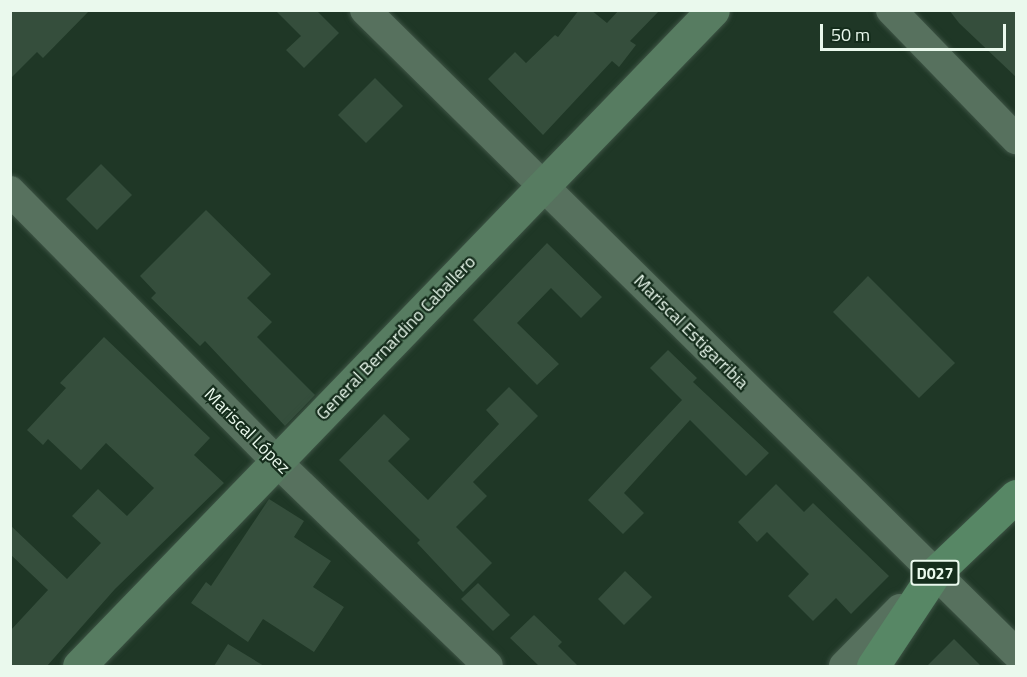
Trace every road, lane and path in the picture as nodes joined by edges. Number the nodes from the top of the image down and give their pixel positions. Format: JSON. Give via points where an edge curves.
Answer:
{"nodes":[{"id":1,"x":365,"y":10,"type":"edge"},
{"id":2,"x":713,"y":10,"type":"edge"},
{"id":3,"x":891,"y":10,"type":"edge"},
{"id":4,"x":1017,"y":139,"type":"edge"},
{"id":5,"x":543,"y":186,"type":"junction"},
{"id":6,"x":10,"y":191,"type":"edge"},
{"id":7,"x":277,"y":462,"type":"junction"},
{"id":8,"x":1017,"y":496,"type":"edge"},
{"id":9,"x":934,"y":574,"type":"junction"},
{"id":10,"x":1017,"y":653,"type":"edge"},
{"id":11,"x":79,"y":666,"type":"edge"},
{"id":12,"x":488,"y":666,"type":"edge"},
{"id":13,"x":844,"y":666,"type":"edge"},
{"id":14,"x":873,"y":666,"type":"edge"}],
"edges":[{"from":1,"to":5,"type":"street","name":"Mariscal Estigarribia"},
{"from":2,"to":5,"type":"street","name":"General Bernardino Caballero"},
{"from":3,"to":4,"type":"street"},
{"from":5,"to":7,"type":"street","name":"General Bernardino Caballero"},
{"from":5,"to":9,"type":"street","name":"Mariscal Estigarribia"},
{"from":6,"to":7,"type":"street","name":"Mariscal López"},
{"from":7,"to":11,"type":"street","name":"General Bernardino Caballero"},
{"from":7,"to":12,"type":"street","name":"Mariscal López"},
{"from":8,"to":9,"type":"main road","number":"D027"},
{"from":9,"to":10,"type":"street","name":"Mariscal Estigarribia"},
{"from":9,"to":13,"type":"street"},
{"from":9,"to":14,"type":"main road","number":"D027"}]}
